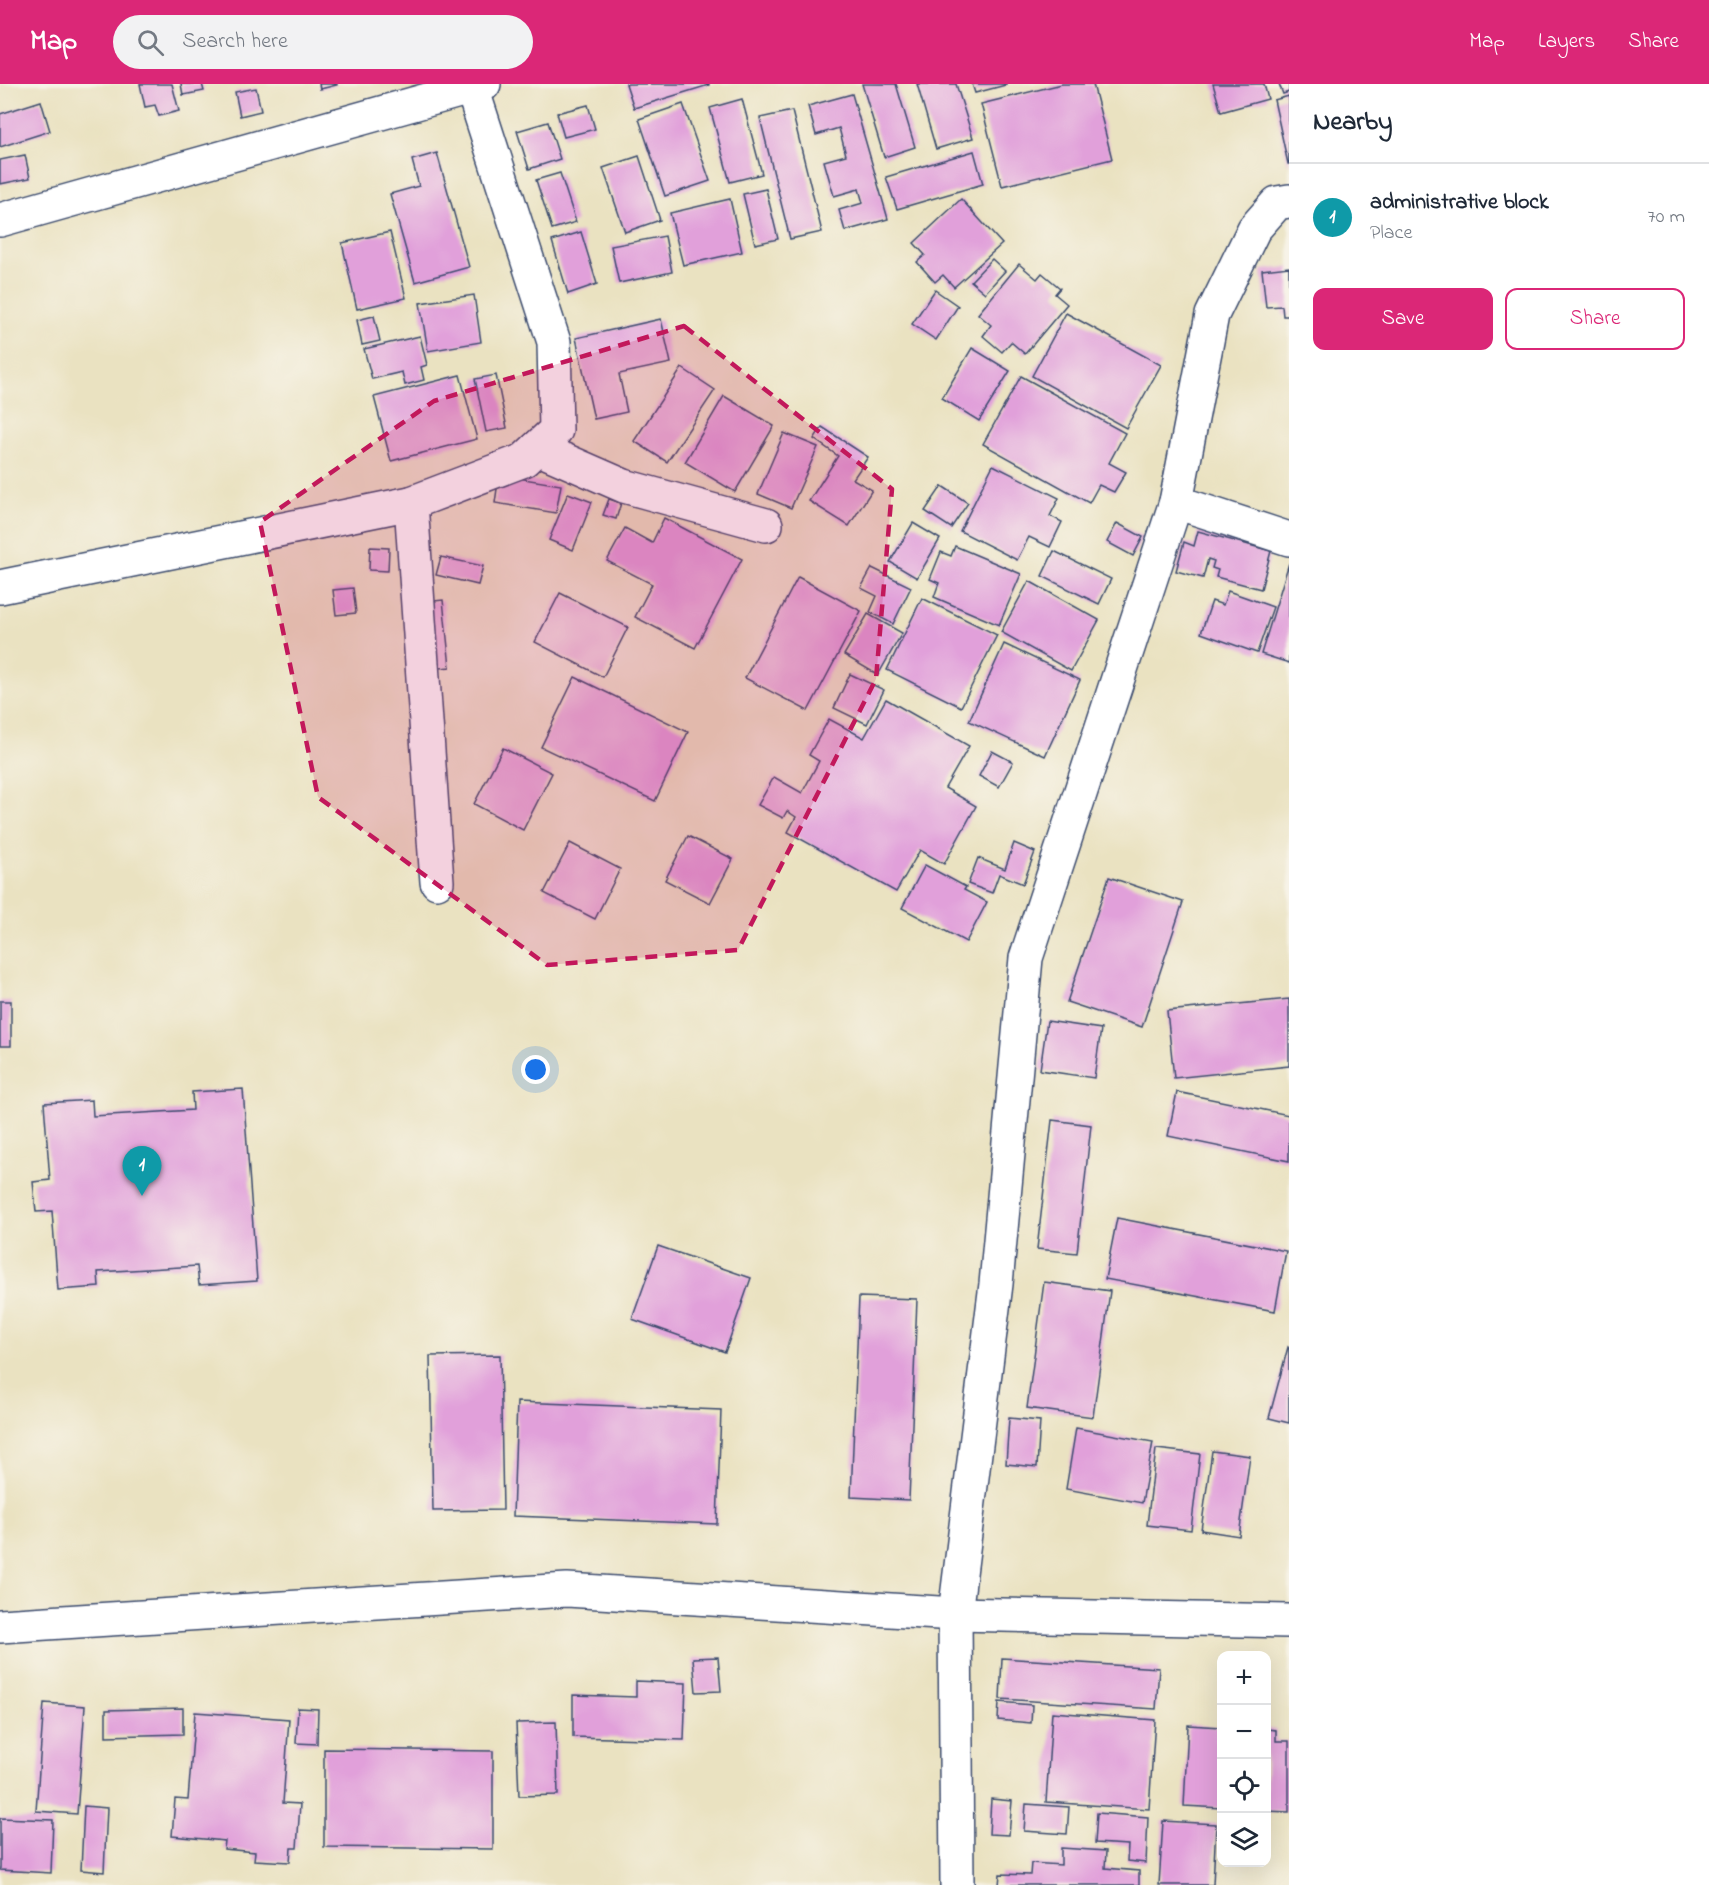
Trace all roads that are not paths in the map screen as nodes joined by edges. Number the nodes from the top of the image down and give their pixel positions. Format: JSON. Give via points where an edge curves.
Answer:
{"nodes":[{"id":1,"x":478,"y":86,"type":"edge"},
{"id":2,"x":1289,"y":201,"type":"edge"},
{"id":3,"x":0,"y":220,"type":"edge"},
{"id":4,"x":537,"y":447,"type":"junction"},
{"id":5,"x":1176,"y":502,"type":"junction"},
{"id":6,"x":411,"y":503,"type":"junction"},
{"id":7,"x":766,"y":525,"type":"dead end"},
{"id":8,"x":1289,"y":539,"type":"edge"},
{"id":9,"x":0,"y":587,"type":"edge"},
{"id":10,"x":437,"y":882,"type":"dead end"},
{"id":11,"x":955,"y":1614,"type":"junction"},
{"id":12,"x":1289,"y":1621,"type":"edge"},
{"id":13,"x":0,"y":1626,"type":"edge"},
{"id":14,"x":957,"y":1885,"type":"edge"}],
"edges":[{"from":1,"to":3,"type":"street"},
{"from":1,"to":4,"type":"street","via":[[554,342],[556,430]]},
{"from":2,"to":5,"type":"street","via":[[1277,203],[1254,228],[1212,315]]},
{"from":4,"to":6,"type":"street","via":[[524,460]]},
{"from":4,"to":7,"type":"street","via":[[624,486]]},
{"from":5,"to":8,"type":"street"},
{"from":5,"to":11,"type":"street","via":[[1026,958],[996,1284]]},
{"from":6,"to":9,"type":"street"},
{"from":6,"to":10,"type":"street"},
{"from":11,"to":12,"type":"street"},
{"from":11,"to":13,"type":"street","via":[[567,1590]]},
{"from":11,"to":14,"type":"street"}]}
